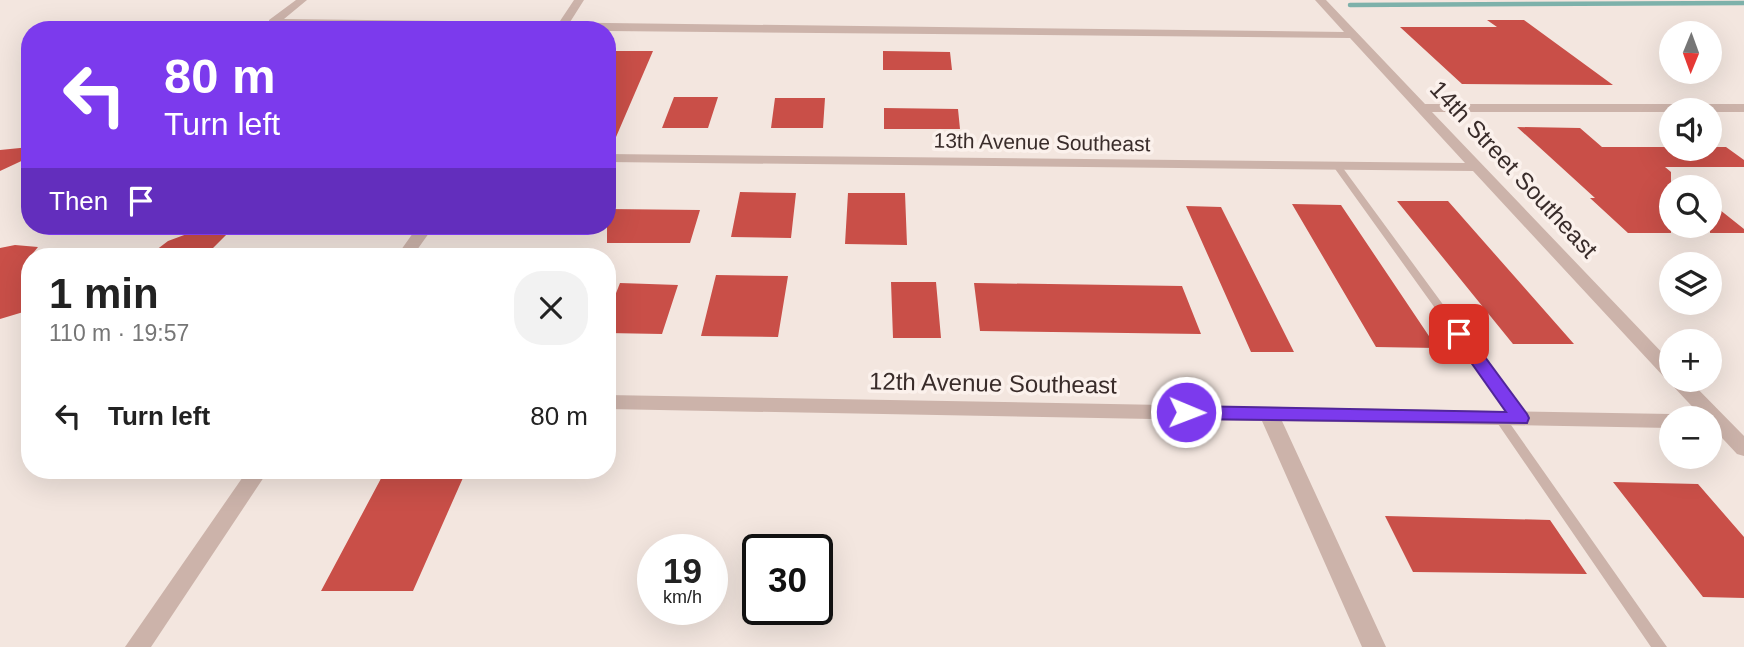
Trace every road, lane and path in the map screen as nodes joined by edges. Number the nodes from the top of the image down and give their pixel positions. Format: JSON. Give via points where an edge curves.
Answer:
{"nodes":[{"id":1,"x":302,"y":0,"type":"edge"},
{"id":2,"x":579,"y":0,"type":"edge"},
{"id":3,"x":1320,"y":0,"type":"edge"},
{"id":4,"x":274,"y":21,"type":"edge"},
{"id":5,"x":565,"y":21,"type":"edge"},
{"id":6,"x":616,"y":28,"type":"edge"},
{"id":7,"x":1352,"y":35,"type":"junction"},
{"id":8,"x":1420,"y":108,"type":"junction"},
{"id":9,"x":1744,"y":108,"type":"edge"},
{"id":10,"x":616,"y":158,"type":"edge"},
{"id":11,"x":1337,"y":166,"type":"junction"},
{"id":12,"x":1475,"y":167,"type":"junction"},
{"id":13,"x":1659,"y":360,"type":"edge"},
{"id":14,"x":1688,"y":392,"type":"edge"},
{"id":15,"x":616,"y":402,"type":"edge"},
{"id":16,"x":1700,"y":406,"type":"edge"},
{"id":17,"x":1269,"y":414,"type":"junction"},
{"id":18,"x":1500,"y":418,"type":"junction"},
{"id":19,"x":1520,"y":418,"type":"junction"},
{"id":20,"x":1659,"y":421,"type":"edge"},
{"id":21,"x":1722,"y":429,"type":"edge"},
{"id":22,"x":1744,"y":449,"type":"edge"},
{"id":23,"x":252,"y":479,"type":"edge"},
{"id":24,"x":136,"y":647,"type":"edge"},
{"id":25,"x":1374,"y":647,"type":"edge"},
{"id":26,"x":1660,"y":647,"type":"edge"}],
"edges":[{"from":1,"to":4,"type":"street"},
{"from":2,"to":5,"type":"street"},
{"from":3,"to":7,"type":"street","name":"14th Street Southeast"},
{"from":6,"to":7,"type":"street"},
{"from":7,"to":8,"type":"street","name":"14th Street Southeast"},
{"from":8,"to":9,"type":"street"},
{"from":8,"to":12,"type":"street","name":"14th Street Southeast"},
{"from":10,"to":11,"type":"street","name":"13th Avenue Southeast"},
{"from":11,"to":12,"type":"street","name":"13th Avenue Southeast"},
{"from":11,"to":19,"type":"lane"},
{"from":12,"to":13,"type":"street","name":"14th Street Southeast"},
{"from":14,"to":16,"type":"street"},
{"from":15,"to":17,"type":"street","name":"12th Avenue Southeast"},
{"from":17,"to":18,"type":"street","name":"12th Avenue Southeast"},
{"from":17,"to":25,"type":"street"},
{"from":18,"to":19,"type":"street","name":"12th Avenue Southeast"},
{"from":18,"to":26,"type":"lane"},
{"from":19,"to":20,"type":"street","name":"12th Avenue Southeast"},
{"from":21,"to":22,"type":"street"},
{"from":23,"to":24,"type":"street"}]}
